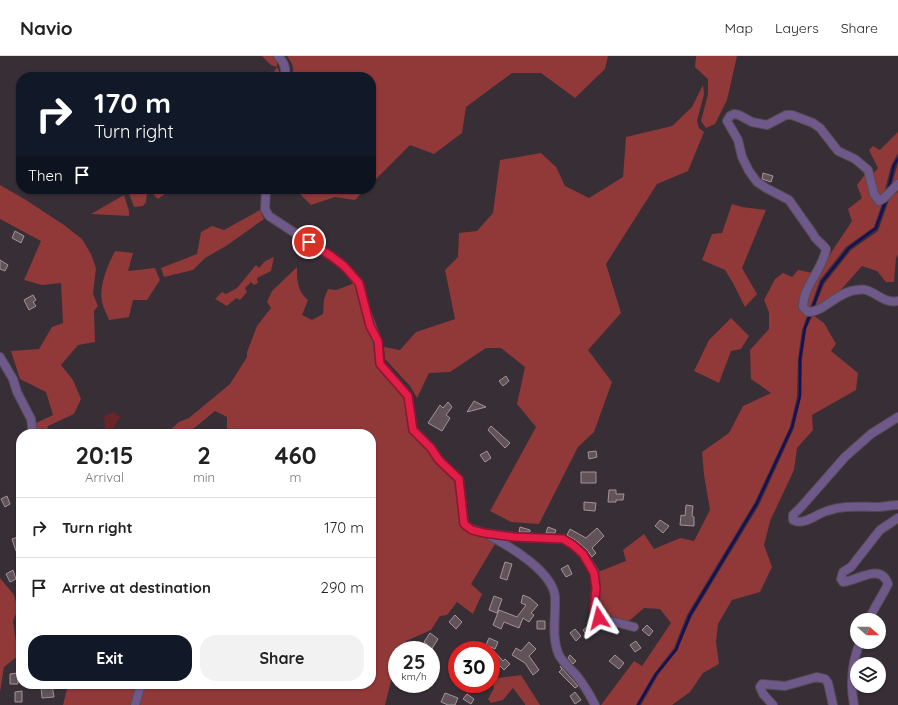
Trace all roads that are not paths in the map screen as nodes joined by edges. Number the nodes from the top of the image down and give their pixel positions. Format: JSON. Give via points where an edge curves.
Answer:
{"nodes":[{"id":1,"x":280,"y":58,"type":"edge"},
{"id":2,"x":285,"y":72,"type":"edge"},
{"id":3,"x":898,"y":184,"type":"edge"},
{"id":4,"x":266,"y":194,"type":"edge"},
{"id":5,"x":898,"y":300,"type":"edge"},
{"id":6,"x":0,"y":357,"type":"edge"},
{"id":7,"x":898,"y":417,"type":"edge"},
{"id":8,"x":32,"y":429,"type":"edge"},
{"id":9,"x":898,"y":505,"type":"edge"},
{"id":10,"x":898,"y":518,"type":"edge"},
{"id":11,"x":484,"y":533,"type":"junction"},
{"id":12,"x":871,"y":613,"type":"edge"},
{"id":13,"x":634,"y":627,"type":"dead end"},
{"id":14,"x":858,"y":649,"type":"edge"},
{"id":15,"x":140,"y":689,"type":"edge"},
{"id":16,"x":135,"y":705,"type":"edge"},
{"id":17,"x":595,"y":705,"type":"edge"},
{"id":18,"x":773,"y":705,"type":"edge"},
{"id":19,"x":832,"y":705,"type":"edge"},
{"id":20,"x":854,"y":705,"type":"edge"}],
"edges":[{"from":1,"to":2,"type":"street","via":[[286,68]]},
{"from":3,"to":5,"type":"street","via":[[879,201],[874,194],[868,170],[838,151],[820,128],[803,118],[786,115],[768,125],[752,122],[734,114],[728,121],[738,140],[742,157],[757,182],[789,200],[816,240],[826,249],[822,263],[808,287],[803,308],[808,312],[814,312],[836,297],[858,290],[866,290],[894,302]]},
{"from":4,"to":11,"type":"street","via":[[265,209],[269,216],[335,259],[359,283],[370,326],[378,341],[380,364],[408,396],[413,430],[459,479],[464,524],[472,530]]},
{"from":6,"to":8,"type":"street","via":[[31,419]]},
{"from":7,"to":9,"type":"street","via":[[871,434],[845,457],[793,515],[793,520],[803,522],[827,510],[840,507]]},
{"from":10,"to":12,"type":"street","via":[[880,530],[851,567],[843,572],[841,579],[843,582],[849,582],[868,574],[886,579],[888,584]]},
{"from":11,"to":13,"type":"street","via":[[563,539],[573,545],[583,554],[594,573],[594,611],[599,618]]},
{"from":11,"to":17,"type":"street","via":[[533,564],[548,579],[554,589],[559,654],[585,687]]},
{"from":14,"to":20,"type":"street","via":[[852,684]]},
{"from":15,"to":16,"type":"street"},
{"from":18,"to":19,"type":"street","via":[[763,694],[760,687],[762,684],[785,686],[818,677],[828,683]]}]}
